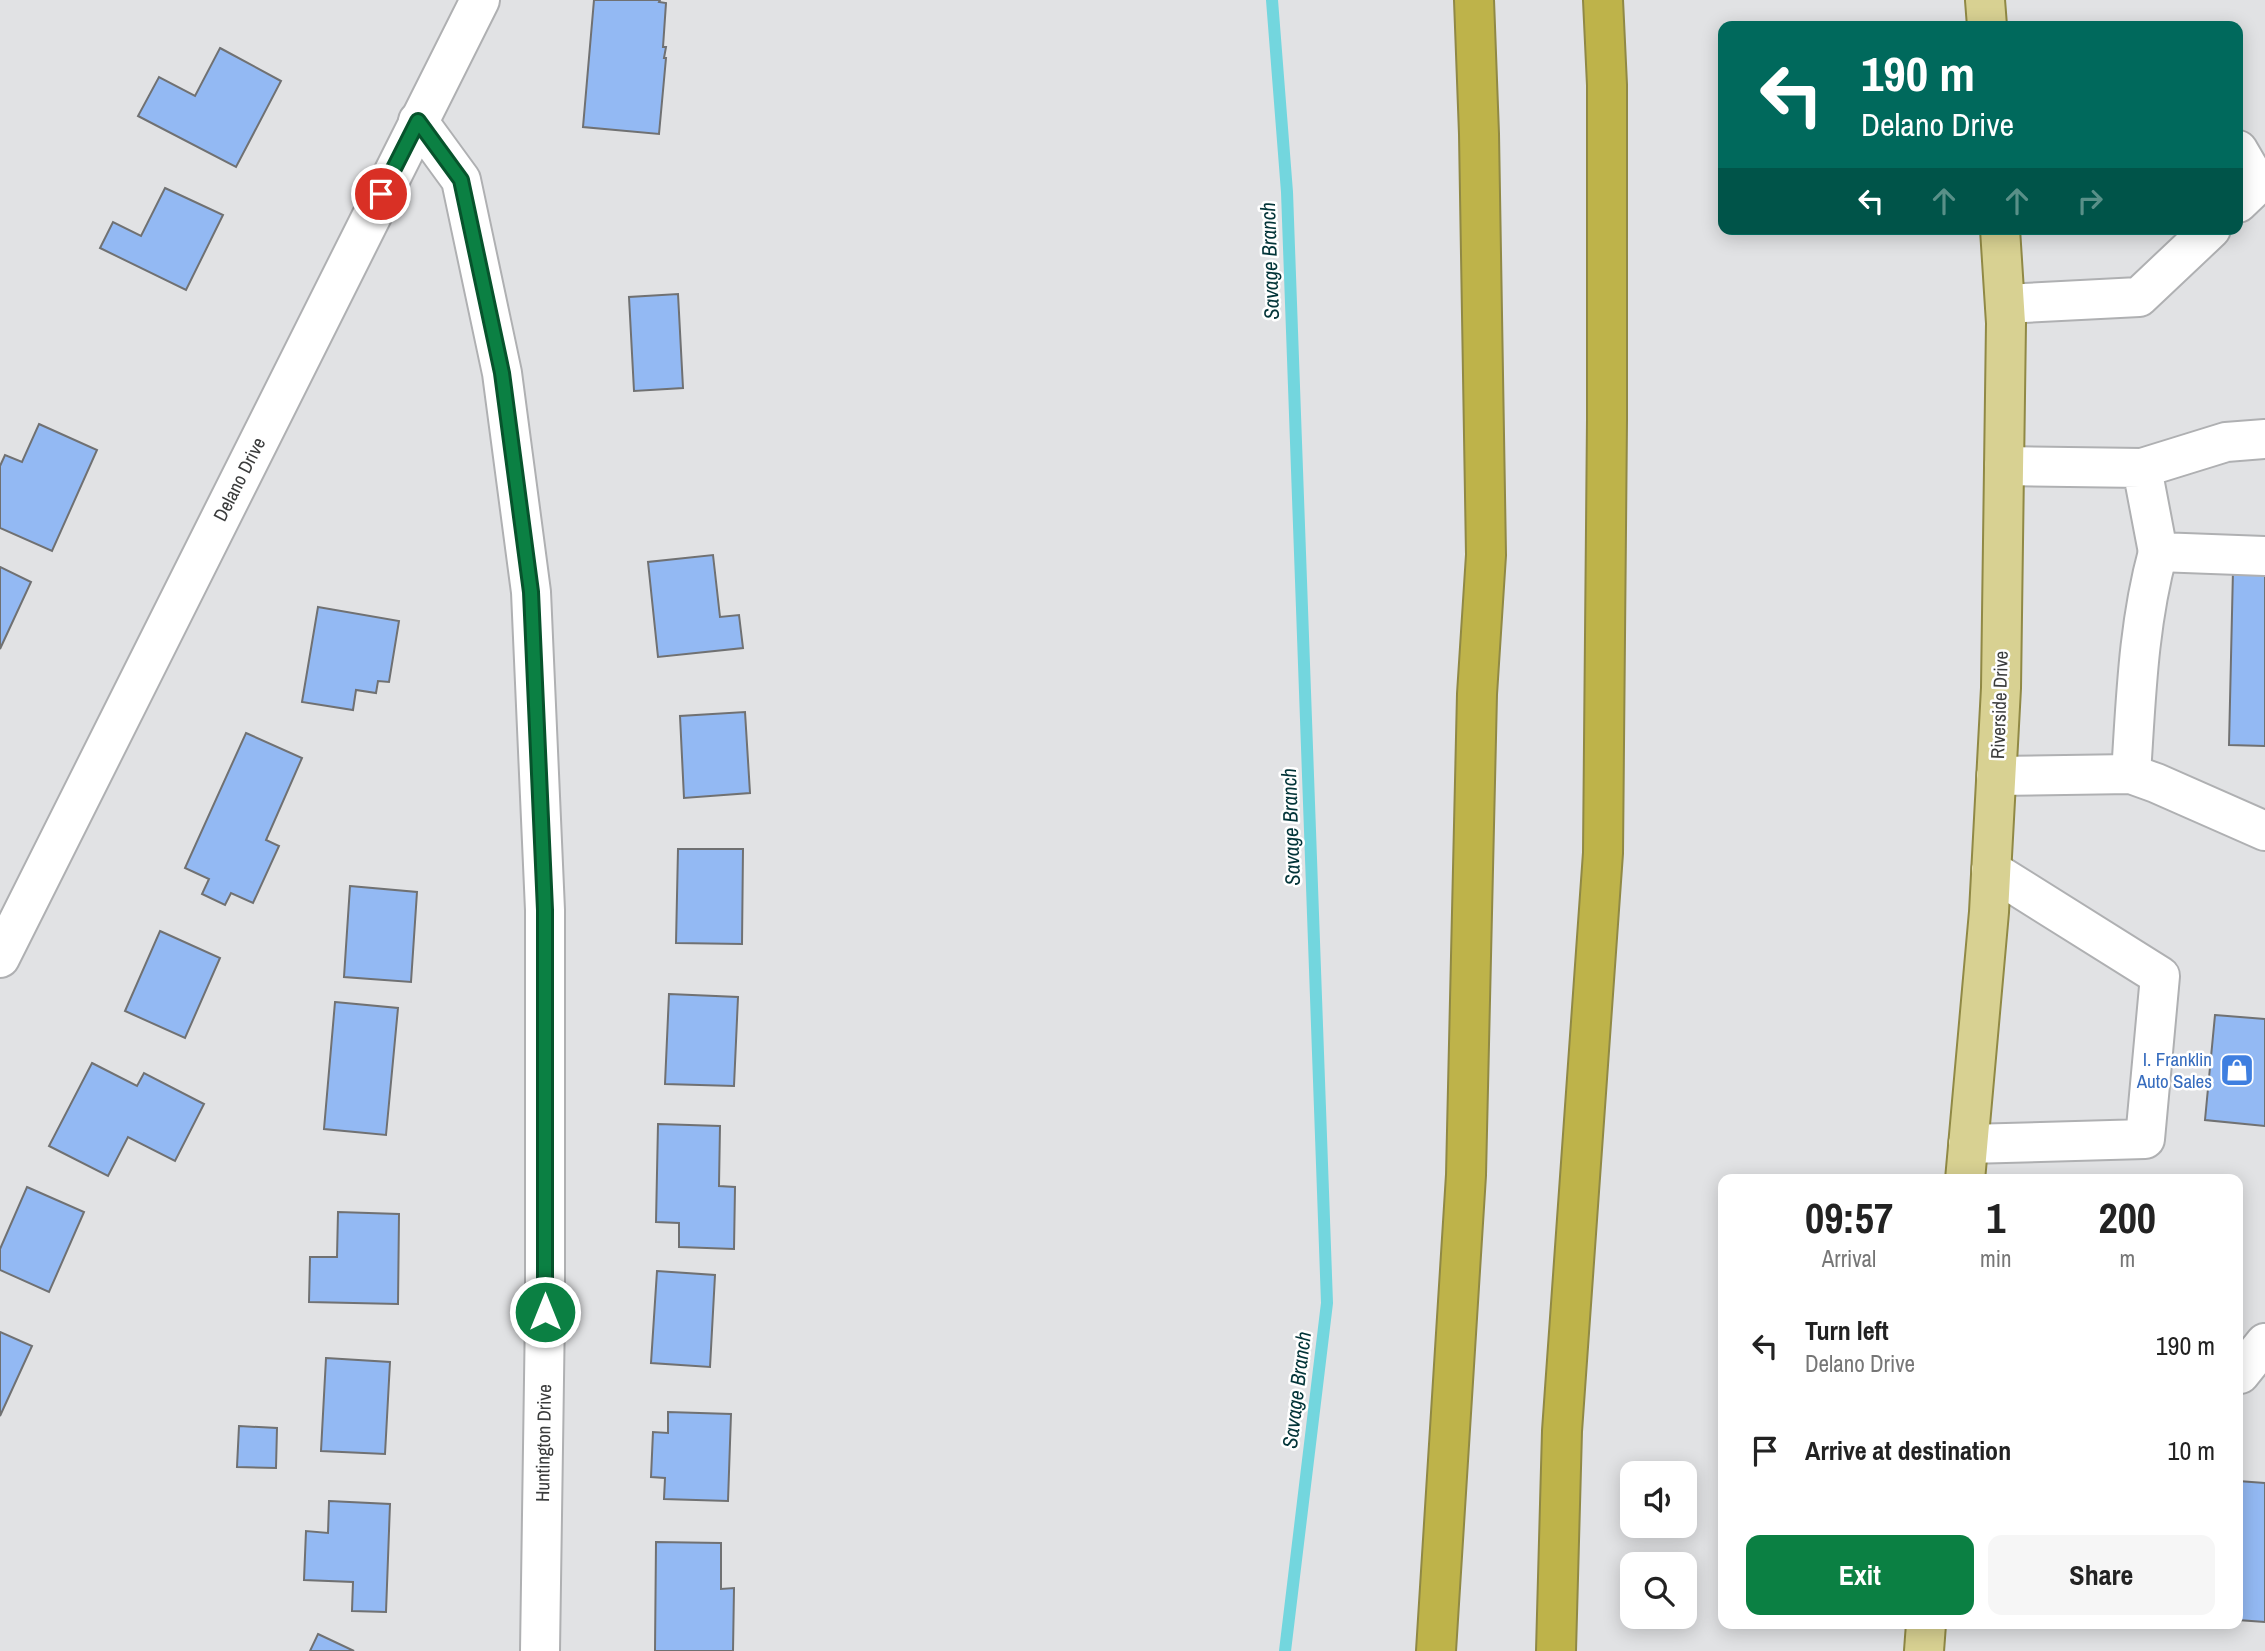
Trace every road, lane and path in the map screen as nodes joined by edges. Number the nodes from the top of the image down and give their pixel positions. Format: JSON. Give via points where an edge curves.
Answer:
{"nodes":[{"id":1,"x":480,"y":0,"type":"edge"},
{"id":2,"x":1474,"y":0,"type":"edge"},
{"id":3,"x":1603,"y":0,"type":"edge"},
{"id":4,"x":1985,"y":0,"type":"edge"},
{"id":5,"x":1987,"y":21,"type":"edge"},
{"id":6,"x":418,"y":121,"type":"junction"},
{"id":7,"x":2243,"y":158,"type":"edge"},
{"id":8,"x":2243,"y":198,"type":"edge"},
{"id":9,"x":2000,"y":235,"type":"edge"},
{"id":10,"x":2205,"y":235,"type":"edge"},
{"id":11,"x":2005,"y":304,"type":"junction"},
{"id":12,"x":2265,"y":439,"type":"edge"},
{"id":13,"x":2004,"y":466,"type":"junction"},
{"id":14,"x":2142,"y":468,"type":"junction"},
{"id":15,"x":2158,"y":552,"type":"junction"},
{"id":16,"x":2265,"y":556,"type":"edge"},
{"id":17,"x":2131,"y":774,"type":"junction"},
{"id":18,"x":1996,"y":776,"type":"junction"},
{"id":19,"x":2265,"y":831,"type":"edge"},
{"id":20,"x":1991,"y":870,"type":"junction"},
{"id":21,"x":0,"y":958,"type":"edge"},
{"id":22,"x":1967,"y":1162,"type":"edge"},
{"id":23,"x":2265,"y":1343,"type":"edge"},
{"id":24,"x":2248,"y":1375,"type":"edge"},
{"id":25,"x":1926,"y":1629,"type":"edge"},
{"id":26,"x":540,"y":1651,"type":"edge"},
{"id":27,"x":1436,"y":1651,"type":"edge"},
{"id":28,"x":1556,"y":1651,"type":"edge"},
{"id":29,"x":1924,"y":1651,"type":"edge"}],
"edges":[{"from":1,"to":6,"type":"street","name":"Delano Drive"},
{"from":2,"to":27,"type":"highway","via":[[1486,555],[1477,694],[1466,1175]]},
{"from":3,"to":28,"type":"highway","via":[[1607,420],[1603,853],[1562,1431]]},
{"from":4,"to":5,"type":"main road"},
{"from":6,"to":21,"type":"street","name":"Delano Drive"},
{"from":6,"to":26,"type":"street","name":"Huntington Drive","via":[[461,180],[502,373],[531,592],[545,910]]},
{"from":7,"to":8,"type":"street","via":[[2258,184]]},
{"from":9,"to":11,"type":"main road","name":"Riverside Drive"},
{"from":10,"to":11,"type":"street","via":[[2139,297]]},
{"from":11,"to":13,"type":"main road","name":"Riverside Drive"},
{"from":12,"to":14,"type":"street","via":[[2226,442]]},
{"from":13,"to":14,"type":"street"},
{"from":13,"to":18,"type":"main road","name":"Riverside Drive"},
{"from":14,"to":15,"type":"street"},
{"from":15,"to":16,"type":"street"},
{"from":15,"to":17,"type":"street","via":[[2140,642]]},
{"from":17,"to":18,"type":"street"},
{"from":17,"to":19,"type":"street"},
{"from":18,"to":20,"type":"main road","name":"Riverside Drive"},
{"from":20,"to":22,"type":"main road","name":"Riverside Drive"},
{"from":20,"to":22,"type":"street","via":[[2160,976],[2146,1139]]},
{"from":23,"to":24,"type":"street"},
{"from":25,"to":29,"type":"main road"}]}
